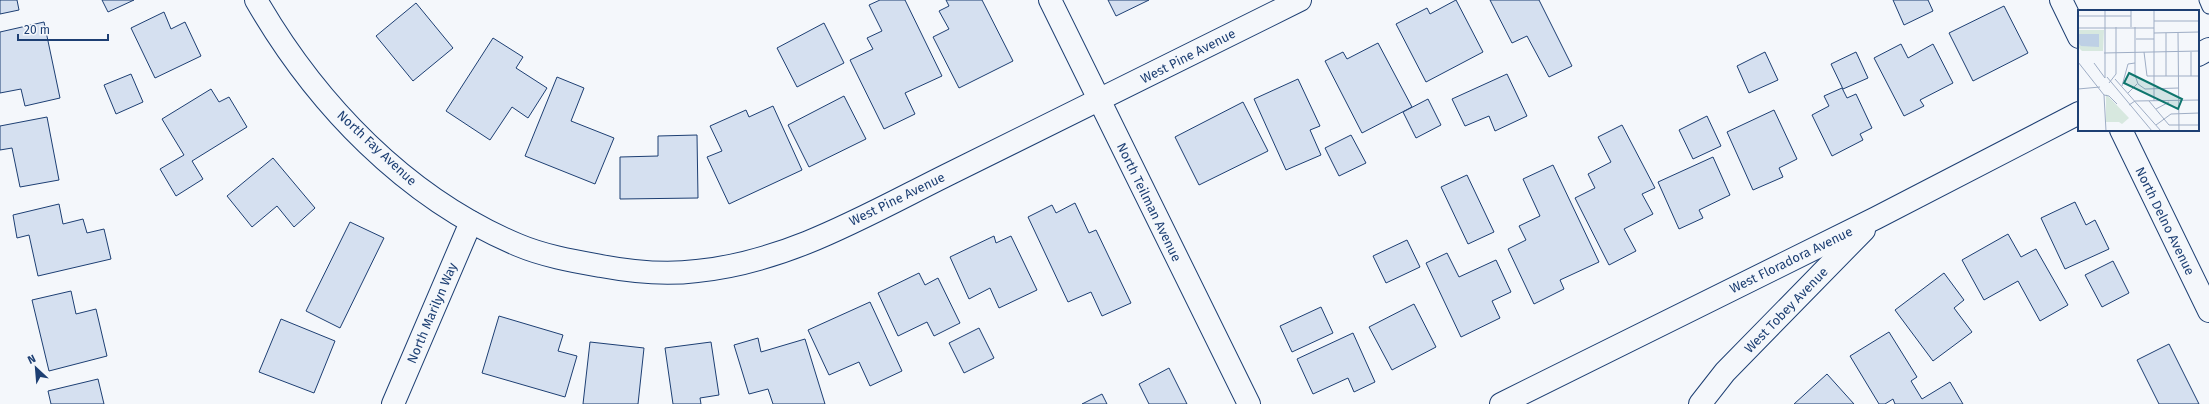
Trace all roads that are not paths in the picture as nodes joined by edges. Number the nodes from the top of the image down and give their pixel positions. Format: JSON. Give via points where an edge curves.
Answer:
{"nodes":[{"id":1,"x":256,"y":0,"type":"edge"},
{"id":2,"x":1050,"y":0,"type":"edge"},
{"id":3,"x":1300,"y":0,"type":"edge"},
{"id":4,"x":2061,"y":0,"type":"edge"},
{"id":5,"x":2206,"y":0,"type":"edge"},
{"id":6,"x":2209,"y":7,"type":"edge"},
{"id":7,"x":2078,"y":34,"type":"edge"},
{"id":8,"x":2209,"y":49,"type":"edge"},
{"id":9,"x":2199,"y":54,"type":"edge"},
{"id":10,"x":1099,"y":101,"type":"junction"},
{"id":11,"x":2078,"y":114,"type":"edge"},
{"id":12,"x":2121,"y":131,"type":"edge"},
{"id":13,"x":1876,"y":218,"type":"junction"},
{"id":14,"x":471,"y":222,"type":"junction"},
{"id":15,"x":2209,"y":311,"type":"edge"},
{"id":16,"x":394,"y":404,"type":"edge"},
{"id":17,"x":1249,"y":404,"type":"edge"},
{"id":18,"x":1501,"y":404,"type":"edge"},
{"id":19,"x":1700,"y":404,"type":"edge"}],
"edges":[{"from":1,"to":14,"type":"street","name":"North Fay Avenue","via":[[300,67],[346,123],[400,172]]},
{"from":2,"to":10,"type":"street","name":"North Teilman Avenue"},
{"from":3,"to":10,"type":"street","name":"West Pine Avenue"},
{"from":4,"to":7,"type":"street"},
{"from":5,"to":6,"type":"lane"},
{"from":8,"to":9,"type":"street"},
{"from":10,"to":14,"type":"street","name":"West Pine Avenue","via":[[806,244],[751,262],[697,272],[637,273],[570,261],[520,246]]},
{"from":10,"to":17,"type":"street","name":"North Teilman Avenue"},
{"from":11,"to":13,"type":"street","name":"West Floradora Avenue"},
{"from":12,"to":15,"type":"street","name":"North Delno Avenue"},
{"from":13,"to":18,"type":"street","name":"West Floradora Avenue"},
{"from":13,"to":19,"type":"street","name":"West Tobey Avenue","via":[[1726,372]]},
{"from":14,"to":16,"type":"street","name":"North Marilyn Way"}]}
